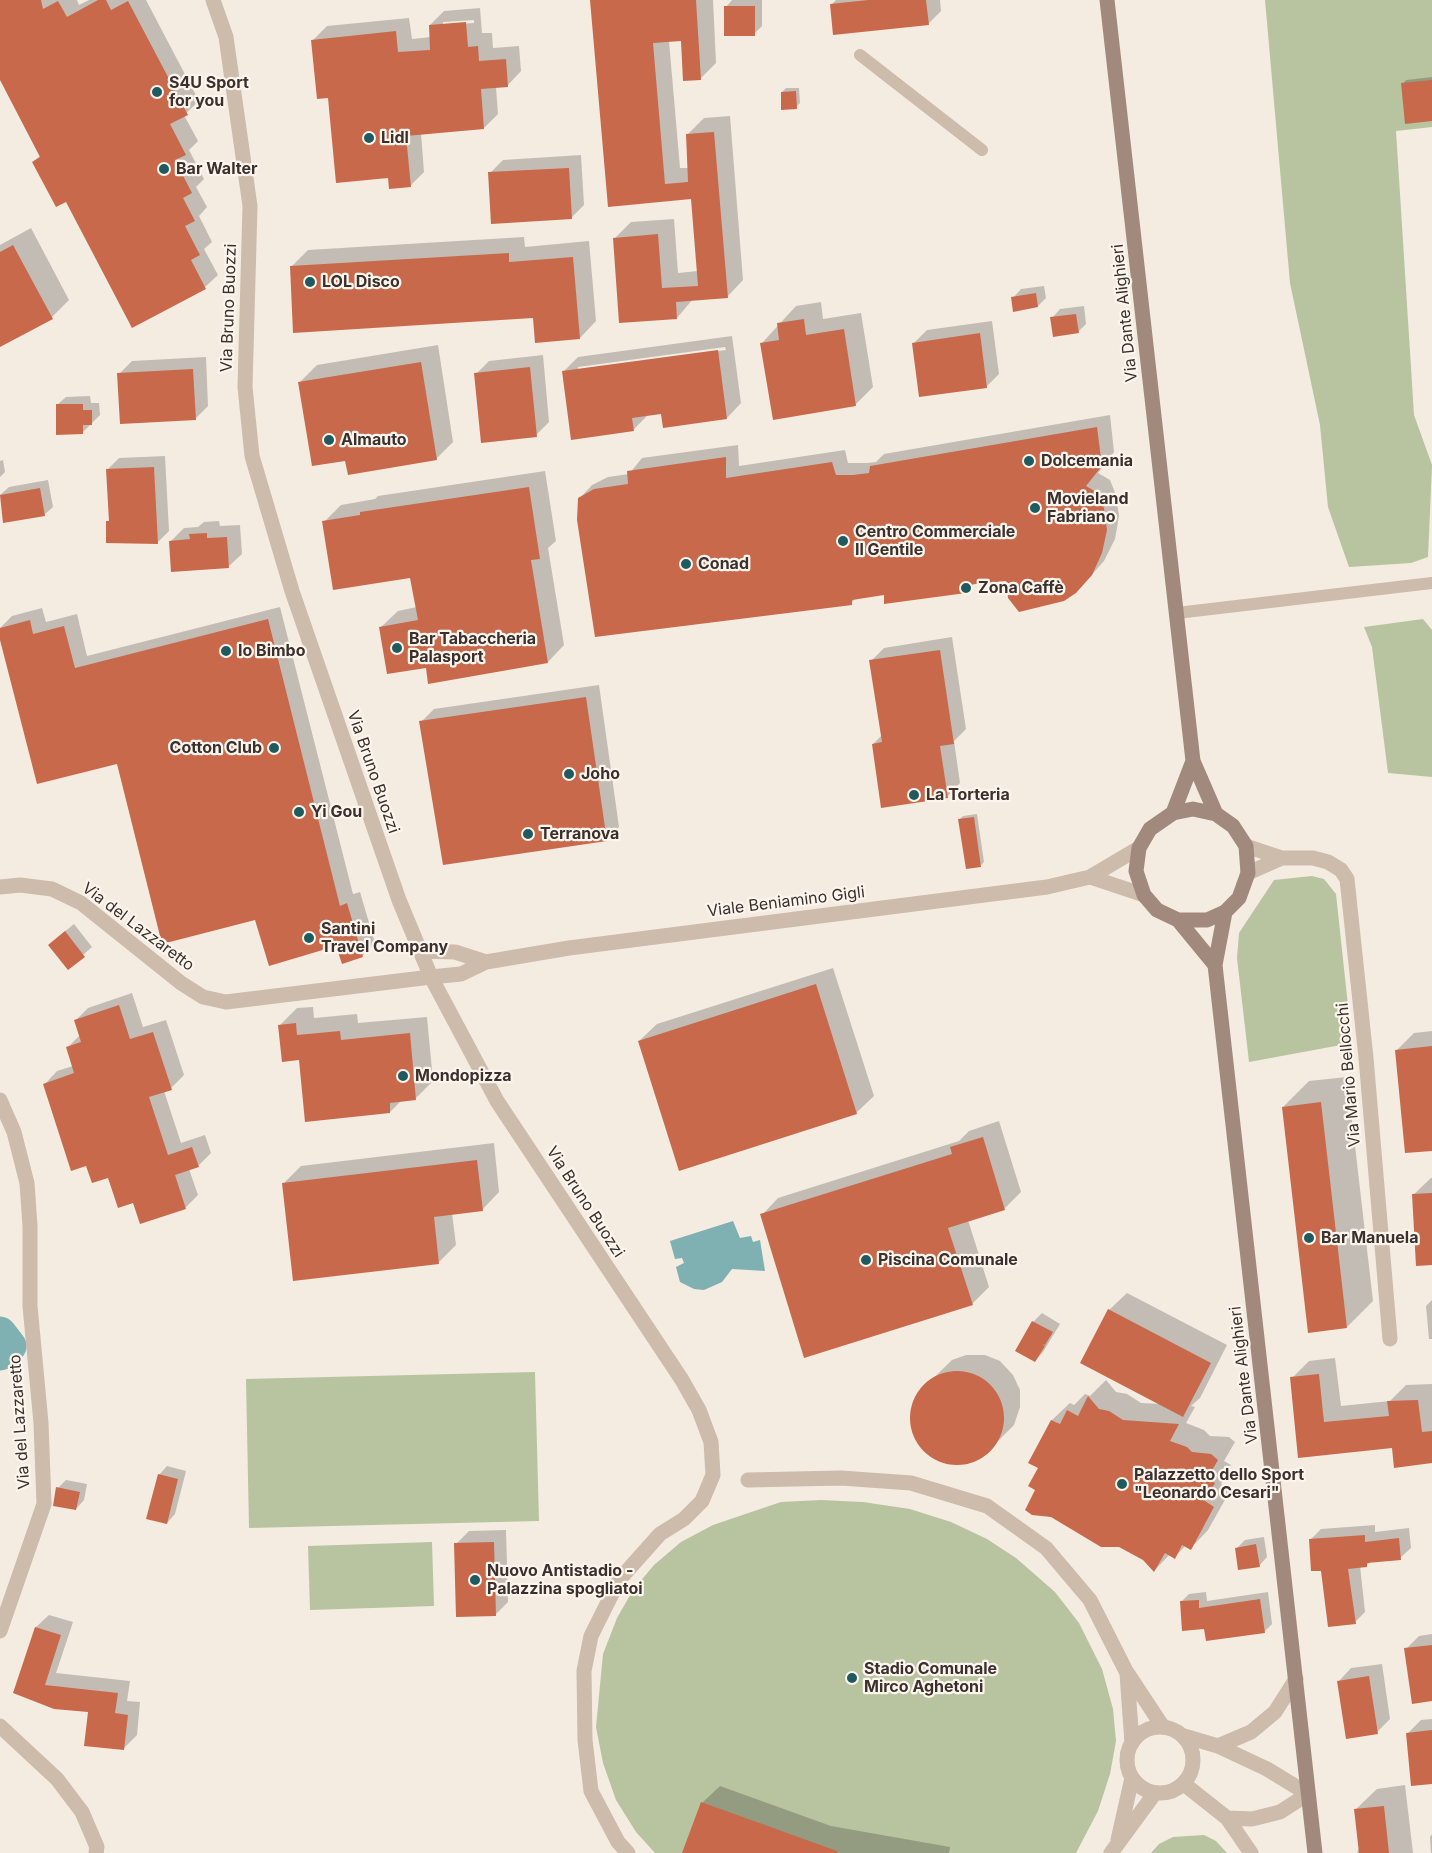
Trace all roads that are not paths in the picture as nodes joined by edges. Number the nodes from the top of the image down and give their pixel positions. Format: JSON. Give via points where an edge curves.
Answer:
{"nodes":[{"id":1,"x":214,"y":2,"type":"edge"},
{"id":2,"x":1106,"y":3,"type":"edge"},
{"id":3,"x":860,"y":55,"type":"dead end"},
{"id":4,"x":982,"y":150,"type":"dead end"},
{"id":5,"x":1432,"y":583,"type":"edge"},
{"id":6,"x":1177,"y":613,"type":"junction"},
{"id":7,"x":1193,"y":761,"type":"junction"},
{"id":8,"x":1173,"y":813,"type":"junction"},
{"id":9,"x":1216,"y":814,"type":"junction"},
{"id":10,"x":1246,"y":846,"type":"junction"},
{"id":11,"x":1139,"y":848,"type":"junction"},
{"id":12,"x":1282,"y":858,"type":"junction"},
{"id":13,"x":1248,"y":873,"type":"junction"},
{"id":14,"x":1090,"y":878,"type":"junction"},
{"id":15,"x":0,"y":886,"type":"edge"},
{"id":16,"x":1144,"y":895,"type":"junction"},
{"id":17,"x":1225,"y":912,"type":"junction"},
{"id":18,"x":1178,"y":920,"type":"junction"},
{"id":19,"x":420,"y":951,"type":"junction"},
{"id":20,"x":486,"y":962,"type":"junction"},
{"id":21,"x":1215,"y":965,"type":"junction"},
{"id":22,"x":431,"y":976,"type":"junction"},
{"id":23,"x":0,"y":1100,"type":"edge"},
{"id":24,"x":1390,"y":1339,"type":"dead end"},
{"id":25,"x":748,"y":1480,"type":"dead end"},
{"id":26,"x":0,"y":1631,"type":"edge"},
{"id":27,"x":1126,"y":1671,"type":"junction"},
{"id":28,"x":1296,"y":1679,"type":"junction"},
{"id":29,"x":0,"y":1726,"type":"edge"},
{"id":30,"x":1163,"y":1727,"type":"junction"},
{"id":31,"x":1184,"y":1736,"type":"junction"},
{"id":32,"x":1132,"y":1743,"type":"junction"},
{"id":33,"x":1218,"y":1746,"type":"junction"},
{"id":34,"x":1132,"y":1778,"type":"junction"},
{"id":35,"x":1184,"y":1784,"type":"junction"},
{"id":36,"x":1155,"y":1793,"type":"junction"},
{"id":37,"x":1308,"y":1794,"type":"junction"},
{"id":38,"x":1227,"y":1818,"type":"junction"},
{"id":39,"x":1114,"y":1848,"type":"edge"},
{"id":40,"x":96,"y":1853,"type":"edge"},
{"id":41,"x":628,"y":1853,"type":"edge"},
{"id":42,"x":1251,"y":1853,"type":"edge"},
{"id":43,"x":1316,"y":1853,"type":"edge"}],
"edges":[{"from":1,"to":19,"type":"street","name":"Via Bruno Buozzi","via":[[226,37],[250,206],[245,387],[252,456],[292,591]]},
{"from":2,"to":6,"type":"main road","name":"Via Dante Alighieri"},
{"from":3,"to":4,"type":"street"},
{"from":5,"to":6,"type":"street"},
{"from":6,"to":7,"type":"main road","name":"Via Dante Alighieri"},
{"from":7,"to":8,"type":"main road","name":"Via Dante Alighieri"},
{"from":7,"to":9,"type":"main road","name":"Via Dante Alighieri"},
{"from":8,"to":9,"type":"main road","via":[[1192,809]]},
{"from":8,"to":11,"type":"main road","via":[[1150,828]]},
{"from":9,"to":10,"type":"main road","name":"Via Dante Alighieri","via":[[1233,826]]},
{"from":10,"to":12,"type":"street","name":"Via Mario Bellocchi"},
{"from":10,"to":13,"type":"main road","name":"Via Dante Alighieri"},
{"from":11,"to":14,"type":"street","name":"Viale Beniamino Gigli"},
{"from":11,"to":16,"type":"main road","via":[[1136,871]]},
{"from":12,"to":13,"type":"street","name":"Via Mario Bellocchi"},
{"from":12,"to":24,"type":"street","name":"Via Mario Bellocchi","via":[[1328,862],[1347,879]]},
{"from":13,"to":17,"type":"main road","name":"Via Dante Alighieri","via":[[1239,898]]},
{"from":14,"to":16,"type":"street"},
{"from":14,"to":20,"type":"street","name":"Viale Beniamino Gigli","via":[[1047,888],[569,948]]},
{"from":15,"to":22,"type":"street","name":"Via del Lazzaretto","via":[[52,889],[81,903],[202,997],[226,1002]]},
{"from":16,"to":18,"type":"main road","via":[[1158,910]]},
{"from":17,"to":18,"type":"main road","via":[[1207,920]]},
{"from":17,"to":21,"type":"main road","name":"Via Dante Alighieri"},
{"from":18,"to":21,"type":"main road"},
{"from":19,"to":20,"type":"street","name":"Viale Beniamino Gigli","via":[[455,952]]},
{"from":19,"to":22,"type":"street","name":"Via Bruno Buozzi"},
{"from":20,"to":22,"type":"street","name":"Viale Beniamino Gigli","via":[[461,974]]},
{"from":21,"to":28,"type":"main road","name":"Via Dante Alighieri"},
{"from":22,"to":41,"type":"street","name":"Via Bruno Buozzi","via":[[497,1101],[682,1380],[711,1442],[713,1475],[702,1501],[684,1519],[660,1534],[618,1580],[591,1636],[584,1671],[585,1740],[591,1789],[618,1842]]},
{"from":23,"to":26,"type":"street","name":"Via del Lazzaretto","via":[[14,1132],[27,1183],[30,1306],[44,1503]]},
{"from":25,"to":27,"type":"street","via":[[841,1478],[911,1483],[987,1506],[1054,1557],[1090,1600]]},
{"from":27,"to":30,"type":"street"},
{"from":27,"to":32,"type":"street"},
{"from":28,"to":33,"type":"street","via":[[1275,1712],[1251,1732]]},
{"from":28,"to":37,"type":"main road","name":"Via Dante Alighieri"},
{"from":29,"to":40,"type":"street","via":[[57,1779],[82,1812],[97,1846]]},
{"from":30,"to":31,"type":"street"},
{"from":30,"to":32,"type":"street","via":[[1145,1731]]},
{"from":31,"to":33,"type":"street"},
{"from":31,"to":35,"type":"street","via":[[1194,1766]]},
{"from":32,"to":34,"type":"street","via":[[1127,1760]]},
{"from":33,"to":37,"type":"street"},
{"from":34,"to":36,"type":"street","via":[[1146,1791]]},
{"from":34,"to":39,"type":"street"},
{"from":35,"to":36,"type":"street","via":[[1175,1790]]},
{"from":35,"to":38,"type":"street"},
{"from":36,"to":39,"type":"street"},
{"from":37,"to":38,"type":"street","via":[[1280,1812],[1252,1819]]},
{"from":37,"to":43,"type":"main road","name":"Via Dante Alighieri"},
{"from":38,"to":42,"type":"street"}]}
